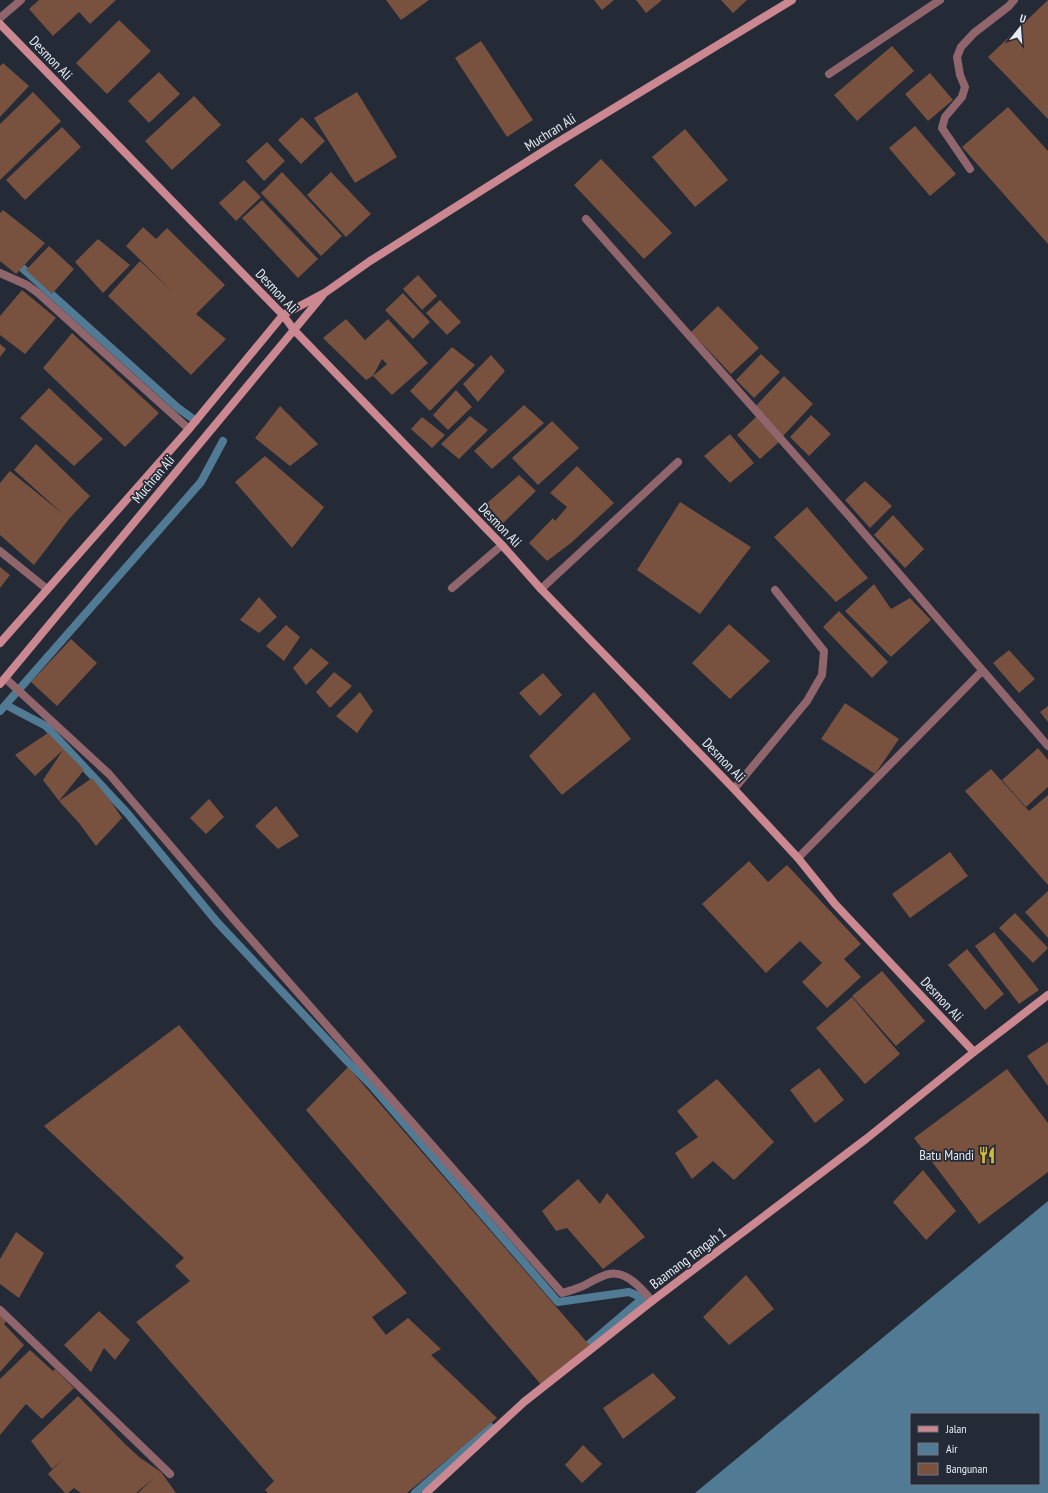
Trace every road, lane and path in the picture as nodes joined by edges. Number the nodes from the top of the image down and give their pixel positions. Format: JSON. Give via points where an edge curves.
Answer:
{"nodes":[{"id":1,"x":21,"y":0,"type":"edge"},
{"id":2,"x":792,"y":0,"type":"edge"},
{"id":3,"x":940,"y":0,"type":"edge"},
{"id":4,"x":1014,"y":0,"type":"edge"},
{"id":5,"x":0,"y":18,"type":"edge"},
{"id":6,"x":0,"y":24,"type":"edge"},
{"id":7,"x":829,"y":74,"type":"dead end"},
{"id":8,"x":970,"y":169,"type":"dead end"},
{"id":9,"x":586,"y":219,"type":"dead end"},
{"id":10,"x":0,"y":273,"type":"edge"},
{"id":11,"x":326,"y":292,"type":"junction"},
{"id":12,"x":283,"y":315,"type":"junction"},
{"id":13,"x":294,"y":330,"type":"junction"},
{"id":14,"x":189,"y":429,"type":"junction"},
{"id":15,"x":678,"y":462,"type":"dead end"},
{"id":16,"x":502,"y":545,"type":"junction"},
{"id":17,"x":0,"y":551,"type":"edge"},
{"id":18,"x":452,"y":588,"type":"dead end"},
{"id":19,"x":47,"y":589,"type":"junction"},
{"id":20,"x":541,"y":589,"type":"junction"},
{"id":21,"x":775,"y":590,"type":"dead end"},
{"id":22,"x":0,"y":643,"type":"edge"},
{"id":23,"x":982,"y":671,"type":"junction"},
{"id":24,"x":2,"y":681,"type":"edge"},
{"id":25,"x":1048,"y":746,"type":"edge"},
{"id":26,"x":734,"y":789,"type":"junction"},
{"id":27,"x":798,"y":858,"type":"junction"},
{"id":28,"x":1048,"y":995,"type":"edge"},
{"id":29,"x":974,"y":1052,"type":"junction"},
{"id":30,"x":652,"y":1301,"type":"junction"},
{"id":31,"x":0,"y":1310,"type":"edge"},
{"id":32,"x":170,"y":1474,"type":"dead end"},
{"id":33,"x":426,"y":1493,"type":"edge"}],
"edges":[{"from":1,"to":5,"type":"street"},
{"from":2,"to":11,"type":"street","name":"Muchran Ali","via":[[555,144],[370,261]]},
{"from":3,"to":7,"type":"street"},
{"from":4,"to":8,"type":"street","via":[[974,32],[961,47],[957,57],[965,86],[962,97],[945,116],[942,128]]},
{"from":6,"to":12,"type":"street","name":"Desmon Ali"},
{"from":9,"to":23,"type":"street","via":[[850,517]]},
{"from":10,"to":14,"type":"street","via":[[38,293]]},
{"from":11,"to":12,"type":"street","name":"Muchran Ali"},
{"from":11,"to":13,"type":"street","name":"Muchran Ali"},
{"from":12,"to":13,"type":"street","name":"Desmon Ali"},
{"from":12,"to":14,"type":"street","name":"Muchran Ali"},
{"from":13,"to":16,"type":"street","name":"Desmon Ali"},
{"from":13,"to":24,"type":"street","name":"Muchran Ali"},
{"from":14,"to":19,"type":"street","name":"Muchran Ali"},
{"from":15,"to":20,"type":"street"},
{"from":16,"to":18,"type":"street"},
{"from":16,"to":20,"type":"street","name":"Desmon Ali"},
{"from":17,"to":19,"type":"street"},
{"from":19,"to":22,"type":"street","name":"Muchran Ali"},
{"from":20,"to":26,"type":"street","name":"Desmon Ali"},
{"from":21,"to":26,"type":"street","via":[[824,651],[822,675],[806,700]]},
{"from":23,"to":25,"type":"street"},
{"from":23,"to":27,"type":"street"},
{"from":24,"to":30,"type":"street","via":[[12,684],[108,774],[562,1293],[609,1274],[617,1274],[634,1281]]},
{"from":26,"to":27,"type":"street","name":"Desmon Ali"},
{"from":27,"to":29,"type":"street","name":"Desmon Ali","via":[[835,904]]},
{"from":28,"to":29,"type":"street","name":"Baamang Tengah 1"},
{"from":29,"to":30,"type":"street","name":"Baamang Tengah 1","via":[[866,1139]]},
{"from":30,"to":33,"type":"street","name":"Baamang Tengah 1","via":[[524,1402]]},
{"from":31,"to":32,"type":"street"}]}
